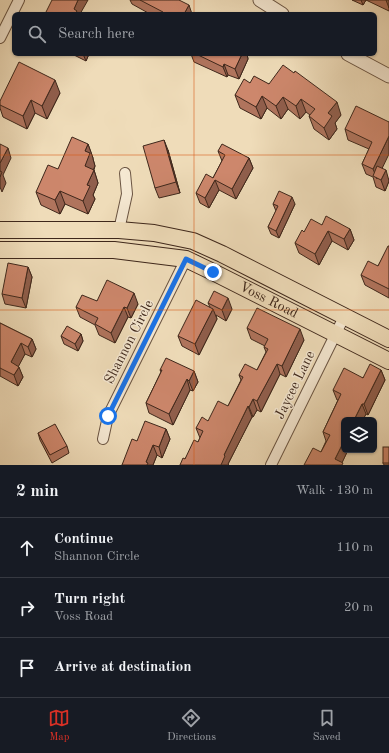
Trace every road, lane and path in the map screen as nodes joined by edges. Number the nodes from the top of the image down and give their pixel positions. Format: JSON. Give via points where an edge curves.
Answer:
{"nodes":[{"id":1,"x":20,"y":0,"type":"edge"},
{"id":2,"x":260,"y":0,"type":"edge"},
{"id":3,"x":14,"y":12,"type":"edge"},
{"id":4,"x":279,"y":12,"type":"edge"},
{"id":5,"x":12,"y":15,"type":"edge"},
{"id":6,"x":0,"y":38,"type":"edge"},
{"id":7,"x":352,"y":56,"type":"edge"},
{"id":8,"x":389,"y":76,"type":"edge"},
{"id":9,"x":125,"y":173,"type":"dead end"},
{"id":10,"x":0,"y":230,"type":"edge"},
{"id":11,"x":119,"y":230,"type":"junction"},
{"id":12,"x":0,"y":250,"type":"edge"},
{"id":13,"x":222,"y":254,"type":"junction"},
{"id":14,"x":186,"y":259,"type":"junction"},
{"id":15,"x":213,"y":272,"type":"junction"},
{"id":16,"x":344,"y":317,"type":"junction"},
{"id":17,"x":336,"y":334,"type":"junction"},
{"id":18,"x":389,"y":339,"type":"edge"},
{"id":19,"x":389,"y":361,"type":"edge"},
{"id":20,"x":103,"y":439,"type":"dead end"},
{"id":21,"x":270,"y":465,"type":"edge"}],
"edges":[{"from":1,"to":3,"type":"street"},
{"from":2,"to":4,"type":"street"},
{"from":5,"to":6,"type":"street"},
{"from":7,"to":8,"type":"street"},
{"from":9,"to":11,"type":"street","via":[[127,194]]},
{"from":10,"to":11,"type":"main road","name":"Voss Road"},
{"from":11,"to":13,"type":"main road","name":"Voss Road","via":[[154,233],[193,241]]},
{"from":12,"to":14,"type":"main road","name":"Voss Road","via":[[114,250]]},
{"from":13,"to":15,"type":"main road"},
{"from":13,"to":16,"type":"main road","name":"Voss Road"},
{"from":14,"to":15,"type":"main road","name":"Voss Road"},
{"from":14,"to":20,"type":"street","name":"Shannon Circle","via":[[108,416]]},
{"from":15,"to":17,"type":"main road","name":"Voss Road"},
{"from":16,"to":17,"type":"street","name":"Jaycee Lane"},
{"from":16,"to":18,"type":"main road","name":"Voss Road"},
{"from":17,"to":19,"type":"main road","name":"Voss Road"},
{"from":17,"to":21,"type":"street","name":"Jaycee Lane"}]}
